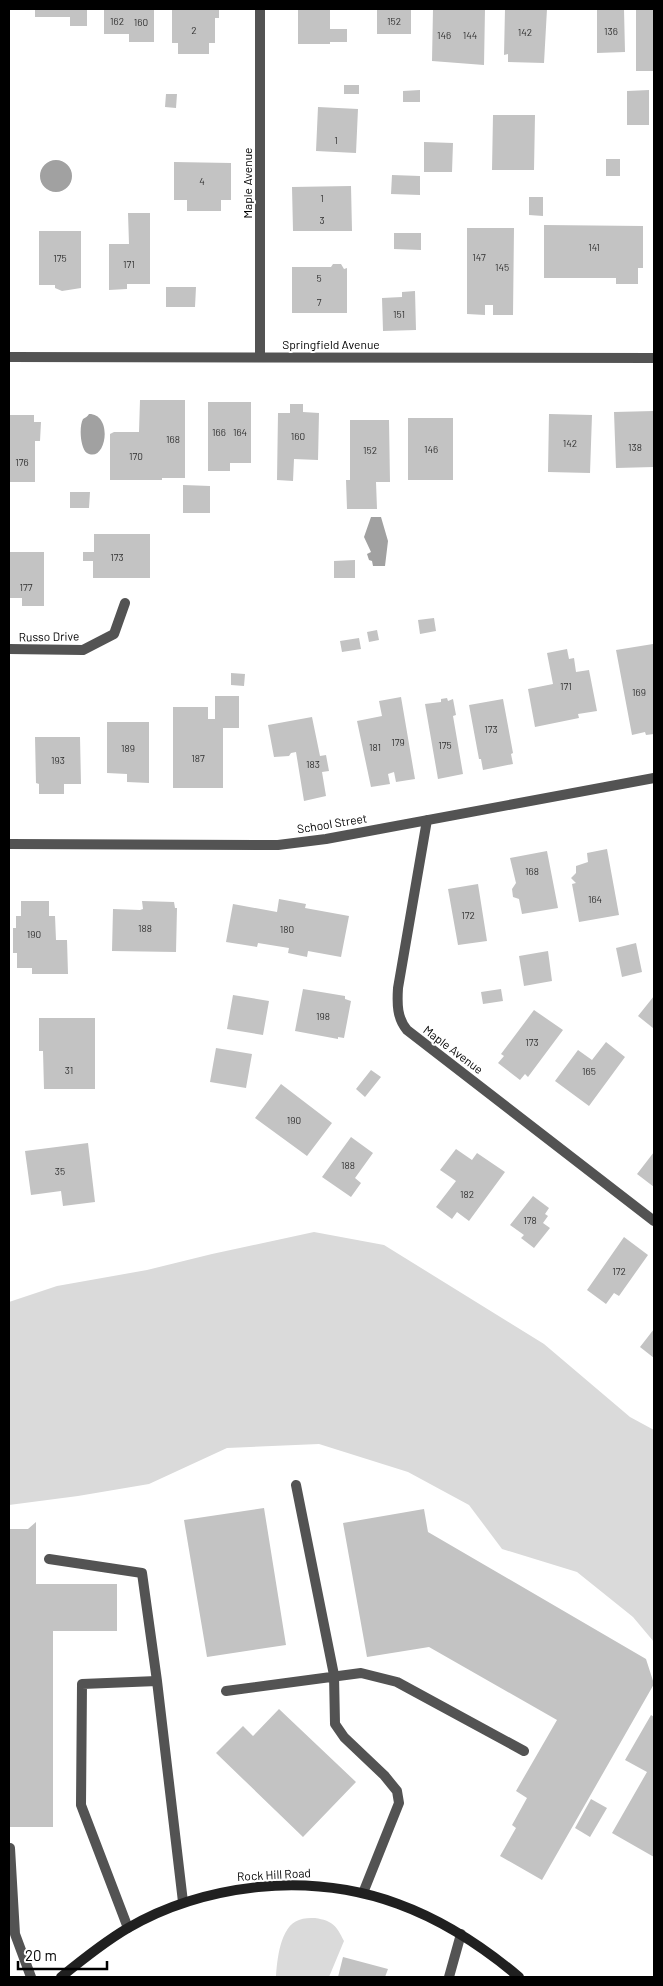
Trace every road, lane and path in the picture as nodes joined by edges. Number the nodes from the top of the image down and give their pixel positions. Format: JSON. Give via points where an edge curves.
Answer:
{"nodes":[{"id":1,"x":260,"y":9,"type":"edge"},
{"id":2,"x":9,"y":357,"type":"edge"},
{"id":3,"x":260,"y":358,"type":"junction"},
{"id":4,"x":654,"y":358,"type":"edge"},
{"id":5,"x":125,"y":604,"type":"dead end"},
{"id":6,"x":9,"y":650,"type":"edge"},
{"id":7,"x":654,"y":778,"type":"edge"},
{"id":8,"x":427,"y":820,"type":"junction"},
{"id":9,"x":9,"y":844,"type":"edge"},
{"id":10,"x":654,"y":1220,"type":"edge"},
{"id":11,"x":296,"y":1485,"type":"dead end"},
{"id":12,"x":50,"y":1559,"type":"dead end"},
{"id":13,"x":334,"y":1675,"type":"junction"},
{"id":14,"x":157,"y":1681,"type":"junction"},
{"id":15,"x":226,"y":1691,"type":"dead end"},
{"id":16,"x":524,"y":1751,"type":"dead end"},
{"id":17,"x":10,"y":1848,"type":"dead end"},
{"id":18,"x":363,"y":1893,"type":"junction"},
{"id":19,"x":183,"y":1902,"type":"junction"},
{"id":20,"x":128,"y":1928,"type":"junction"},
{"id":21,"x":461,"y":1934,"type":"junction"},
{"id":22,"x":30,"y":1977,"type":"edge"},
{"id":23,"x":61,"y":1977,"type":"edge"},
{"id":24,"x":449,"y":1977,"type":"edge"},
{"id":25,"x":519,"y":1977,"type":"edge"}],
"edges":[{"from":1,"to":3,"type":"street","name":"Maple Avenue"},
{"from":2,"to":3,"type":"street","name":"Springfield Avenue"},
{"from":3,"to":4,"type":"street","name":"Springfield Avenue"},
{"from":5,"to":6,"type":"street","name":"Russo Drive","via":[[114,634],[83,650]]},
{"from":7,"to":8,"type":"street","name":"School Street"},
{"from":8,"to":9,"type":"street","name":"School Street","via":[[326,839],[278,844]]},
{"from":8,"to":10,"type":"street","name":"Maple Avenue","via":[[398,988],[396,1008],[402,1025]]},
{"from":11,"to":13,"type":"street"},
{"from":12,"to":14,"type":"street","via":[[142,1573]]},
{"from":13,"to":15,"type":"street"},
{"from":13,"to":16,"type":"street","via":[[361,1672],[397,1682]]},
{"from":13,"to":18,"type":"street","via":[[335,1724],[397,1791],[399,1803]]},
{"from":14,"to":19,"type":"street"},
{"from":14,"to":20,"type":"street","via":[[82,1684],[81,1805]]},
{"from":17,"to":22,"type":"street","via":[[15,1934]]},
{"from":18,"to":19,"type":"main road","name":"Rock Hill Road","via":[[332,1886],[277,1885],[238,1889]]},
{"from":18,"to":21,"type":"main road","name":"Rock Hill Road","via":[[405,1907]]},
{"from":19,"to":20,"type":"main road","name":"Rock Hill Road"},
{"from":20,"to":23,"type":"main road","name":"Rock Hill Road","via":[[96,1948]]},
{"from":21,"to":24,"type":"street"},
{"from":21,"to":25,"type":"main road","name":"Rock Hill Road"}]}
